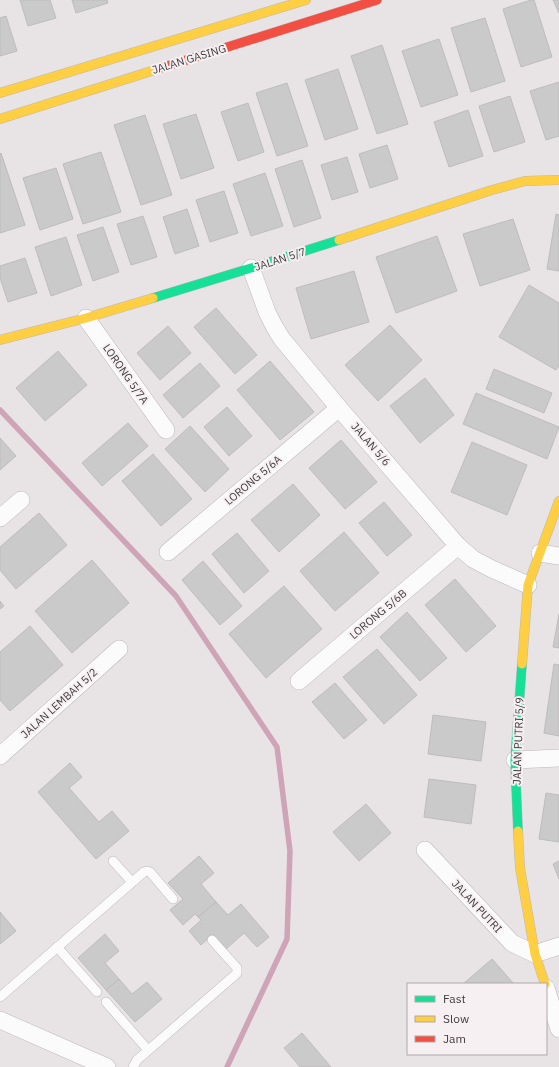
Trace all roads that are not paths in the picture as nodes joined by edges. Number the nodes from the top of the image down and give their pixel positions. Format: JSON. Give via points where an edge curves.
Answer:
{"nodes":[{"id":1,"x":306,"y":0,"type":"edge"},
{"id":2,"x":377,"y":0,"type":"edge"},
{"id":3,"x":0,"y":93,"type":"edge"},
{"id":4,"x":0,"y":119,"type":"edge"},
{"id":5,"x":559,"y":180,"type":"edge"},
{"id":6,"x":252,"y":268,"type":"junction"},
{"id":7,"x":86,"y":318,"type":"junction"},
{"id":8,"x":0,"y":340,"type":"edge"},
{"id":9,"x":339,"y":408,"type":"junction"},
{"id":10,"x":166,"y":430,"type":"dead end"},
{"id":11,"x":21,"y":500,"type":"dead end"},
{"id":12,"x":559,"y":501,"type":"edge"},
{"id":13,"x":0,"y":518,"type":"edge"},
{"id":14,"x":458,"y":546,"type":"junction"},
{"id":15,"x":168,"y":552,"type":"dead end"},
{"id":16,"x":540,"y":552,"type":"junction"},
{"id":17,"x":559,"y":556,"type":"edge"},
{"id":18,"x":528,"y":585,"type":"junction"},
{"id":19,"x":119,"y":650,"type":"dead end"},
{"id":20,"x":299,"y":681,"type":"dead end"},
{"id":21,"x":0,"y":756,"type":"edge"},
{"id":22,"x":559,"y":758,"type":"edge"},
{"id":23,"x":515,"y":760,"type":"junction"},
{"id":24,"x":425,"y":850,"type":"dead end"},
{"id":25,"x":113,"y":861,"type":"dead end"},
{"id":26,"x":132,"y":882,"type":"junction"},
{"id":27,"x":173,"y":899,"type":"dead end"},
{"id":28,"x":212,"y":940,"type":"dead end"},
{"id":29,"x":559,"y":946,"type":"edge"},
{"id":30,"x":57,"y":947,"type":"junction"},
{"id":31,"x":535,"y":954,"type":"junction"},
{"id":32,"x":545,"y":983,"type":"edge"},
{"id":33,"x":547,"y":991,"type":"edge"},
{"id":34,"x":97,"y":992,"type":"dead end"},
{"id":35,"x":0,"y":997,"type":"edge"},
{"id":36,"x":106,"y":1002,"type":"dead end"},
{"id":37,"x":0,"y":1020,"type":"edge"},
{"id":38,"x":559,"y":1029,"type":"edge"},
{"id":39,"x":148,"y":1050,"type":"junction"},
{"id":40,"x":108,"y":1067,"type":"edge"},
{"id":41,"x":133,"y":1067,"type":"edge"}],
"edges":[{"from":1,"to":3,"type":"street","name":"JALAN GASING"},
{"from":2,"to":4,"type":"street","name":"JALAN GASING"},
{"from":5,"to":6,"type":"street","name":"JALAN 5/7","via":[[524,181],[492,190]]},
{"from":6,"to":7,"type":"street","name":"JALAN 5/7"},
{"from":6,"to":9,"type":"street","name":"JALAN 5/6","via":[[268,312],[282,339]]},
{"from":7,"to":8,"type":"street","name":"JALAN 5/7"},
{"from":7,"to":10,"type":"street","name":"LORONG 5/7A"},
{"from":9,"to":14,"type":"street","name":"JALAN 5/6"},
{"from":9,"to":15,"type":"street","name":"LORONG 5/6A"},
{"from":11,"to":13,"type":"street"},
{"from":12,"to":16,"type":"street","name":"JALAN PUTRI 5/9"},
{"from":14,"to":18,"type":"street","name":"JALAN 5/6","via":[[492,570]]},
{"from":14,"to":20,"type":"street","name":"LORONG 5/6B"},
{"from":16,"to":17,"type":"street"},
{"from":16,"to":18,"type":"street","name":"JALAN PUTRI 5/9"},
{"from":18,"to":23,"type":"street","name":"JALAN PUTRI 5/9"},
{"from":19,"to":21,"type":"street","name":"JALAN LEMBAH 5/2"},
{"from":22,"to":23,"type":"street"},
{"from":23,"to":31,"type":"street","name":"JALAN PUTRI 5/9","via":[[520,868]]},
{"from":24,"to":31,"type":"street","name":"JALAN PUTRI","via":[[512,943]]},
{"from":25,"to":26,"type":"lane"},
{"from":26,"to":27,"type":"lane","via":[[144,872],[150,872]]},
{"from":26,"to":30,"type":"lane"},
{"from":28,"to":39,"type":"lane","via":[[237,968],[237,973]]},
{"from":29,"to":31,"type":"street"},
{"from":30,"to":34,"type":"lane"},
{"from":30,"to":35,"type":"lane"},
{"from":31,"to":32,"type":"street","name":"JALAN PUTRI 5/9"},
{"from":33,"to":38,"type":"street"},
{"from":36,"to":39,"type":"lane"},
{"from":37,"to":40,"type":"street"},
{"from":39,"to":41,"type":"lane"}]}
